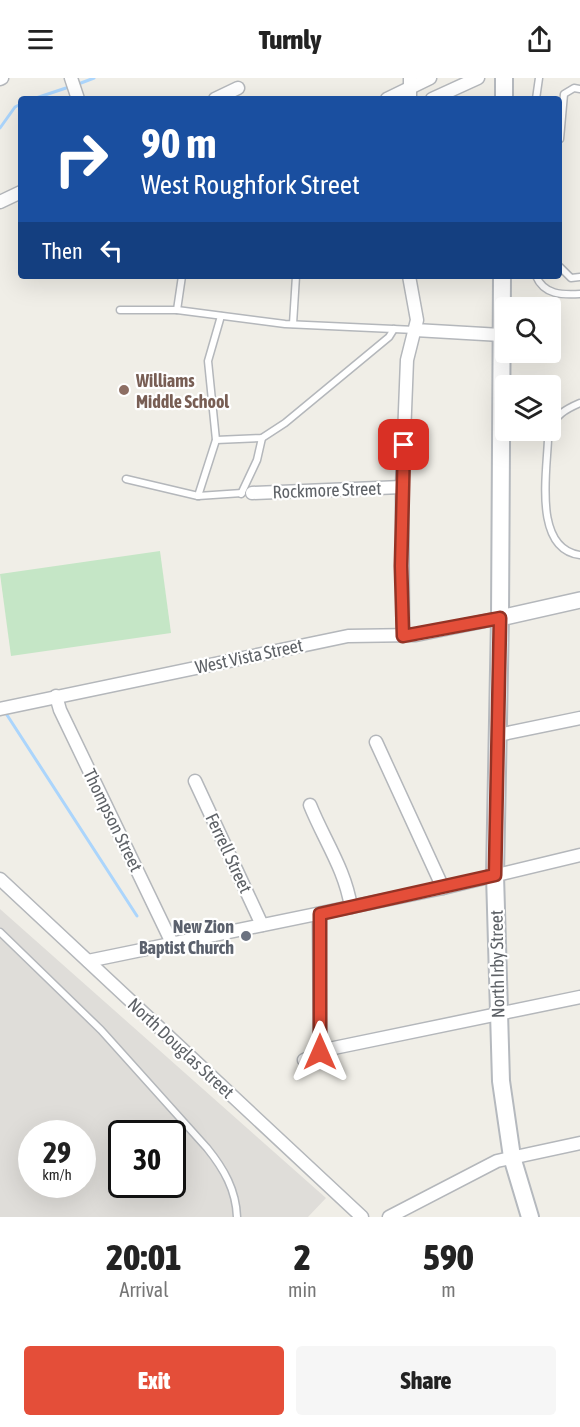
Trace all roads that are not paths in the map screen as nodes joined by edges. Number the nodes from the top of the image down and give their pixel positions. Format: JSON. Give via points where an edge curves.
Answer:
{"nodes":[{"id":1,"x":70,"y":78,"type":"edge"},
{"id":2,"x":430,"y":78,"type":"edge"},
{"id":3,"x":478,"y":78,"type":"edge"},
{"id":4,"x":504,"y":78,"type":"edge"},
{"id":5,"x":539,"y":78,"type":"edge"},
{"id":6,"x":238,"y":88,"type":"dead end"},
{"id":7,"x":410,"y":88,"type":"edge"},
{"id":8,"x":580,"y":89,"type":"edge"},
{"id":9,"x":77,"y":96,"type":"edge"},
{"id":10,"x":221,"y":96,"type":"edge"},
{"id":11,"x":393,"y":96,"type":"edge"},
{"id":12,"x":439,"y":96,"type":"edge"},
{"id":13,"x":504,"y":96,"type":"edge"},
{"id":14,"x":536,"y":96,"type":"edge"},
{"id":15,"x":562,"y":116,"type":"edge"},
{"id":16,"x":18,"y":193,"type":"edge"},
{"id":17,"x":0,"y":202,"type":"edge"},
{"id":18,"x":562,"y":269,"type":"edge"},
{"id":19,"x":580,"y":277,"type":"edge"},
{"id":20,"x":182,"y":279,"type":"edge"},
{"id":21,"x":296,"y":279,"type":"edge"},
{"id":22,"x":410,"y":279,"type":"edge"},
{"id":23,"x":502,"y":279,"type":"edge"},
{"id":24,"x":538,"y":279,"type":"edge"},
{"id":25,"x":580,"y":294,"type":"edge"},
{"id":26,"x":502,"y":297,"type":"edge"},
{"id":27,"x":120,"y":310,"type":"dead end"},
{"id":28,"x":177,"y":310,"type":"junction"},
{"id":29,"x":221,"y":316,"type":"junction"},
{"id":30,"x":293,"y":324,"type":"junction"},
{"id":31,"x":394,"y":329,"type":"junction"},
{"id":32,"x":415,"y":330,"type":"junction"},
{"id":33,"x":495,"y":335,"type":"edge"},
{"id":34,"x":501,"y":363,"type":"edge"},
{"id":35,"x":580,"y":403,"type":"edge"},
{"id":36,"x":580,"y":408,"type":"edge"},
{"id":37,"x":566,"y":409,"type":"junction"},
{"id":38,"x":561,"y":414,"type":"edge"},
{"id":39,"x":262,"y":438,"type":"junction"},
{"id":40,"x":216,"y":440,"type":"junction"},
{"id":41,"x":548,"y":441,"type":"edge"},
{"id":42,"x":126,"y":478,"type":"dead end"},
{"id":43,"x":402,"y":487,"type":"junction"},
{"id":44,"x":247,"y":493,"type":"junction"},
{"id":45,"x":198,"y":496,"type":"junction"},
{"id":46,"x":580,"y":555,"type":"edge"},
{"id":47,"x":580,"y":600,"type":"edge"},
{"id":48,"x":500,"y":618,"type":"junction"},
{"id":49,"x":403,"y":636,"type":"junction"},
{"id":50,"x":56,"y":696,"type":"junction"},
{"id":51,"x":0,"y":709,"type":"edge"},
{"id":52,"x":580,"y":718,"type":"edge"},
{"id":53,"x":498,"y":735,"type":"junction"},
{"id":54,"x":376,"y":742,"type":"dead end"},
{"id":55,"x":195,"y":781,"type":"dead end"},
{"id":56,"x":310,"y":805,"type":"dead end"},
{"id":57,"x":580,"y":855,"type":"edge"},
{"id":58,"x":495,"y":875,"type":"junction"},
{"id":59,"x":0,"y":879,"type":"edge"},
{"id":60,"x":443,"y":888,"type":"junction"},
{"id":61,"x":351,"y":907,"type":"junction"},
{"id":62,"x":320,"y":914,"type":"junction"},
{"id":63,"x":262,"y":925,"type":"junction"},
{"id":64,"x":0,"y":932,"type":"edge"},
{"id":65,"x":172,"y":943,"type":"junction"},
{"id":66,"x":88,"y":961,"type":"junction"},
{"id":67,"x":580,"y":997,"type":"edge"},
{"id":68,"x":498,"y":1013,"type":"junction"},
{"id":69,"x":320,"y":1052,"type":"junction"},
{"id":70,"x":304,"y":1060,"type":"dead end"},
{"id":71,"x":580,"y":1143,"type":"edge"},
{"id":72,"x":512,"y":1157,"type":"junction"},
{"id":73,"x":237,"y":1217,"type":"edge"},
{"id":74,"x":362,"y":1217,"type":"edge"},
{"id":75,"x":389,"y":1217,"type":"edge"},
{"id":76,"x":530,"y":1217,"type":"edge"}],
"edges":[{"from":1,"to":9,"type":"street"},
{"from":2,"to":7,"type":"street"},
{"from":3,"to":12,"type":"street"},
{"from":4,"to":13,"type":"main road"},
{"from":5,"to":14,"type":"lane"},
{"from":6,"to":10,"type":"street"},
{"from":7,"to":11,"type":"street"},
{"from":8,"to":15,"type":"lane","via":[[564,94]]},
{"from":16,"to":17,"type":"street"},
{"from":18,"to":19,"type":"lane","via":[[571,278]]},
{"from":20,"to":28,"type":"lane"},
{"from":21,"to":30,"type":"lane"},
{"from":22,"to":32,"type":"street","via":[[417,320]]},
{"from":23,"to":26,"type":"main road","name":"North Irby Street"},
{"from":24,"to":25,"type":"lane","via":[[544,288],[559,296]]},
{"from":27,"to":28,"type":"lane"},
{"from":28,"to":29,"type":"lane"},
{"from":29,"to":30,"type":"lane"},
{"from":29,"to":40,"type":"lane","via":[[208,361]]},
{"from":30,"to":31,"type":"lane"},
{"from":31,"to":32,"type":"lane"},
{"from":31,"to":39,"type":"lane","via":[[285,423]]},
{"from":32,"to":33,"type":"street"},
{"from":32,"to":43,"type":"street","via":[[408,351]]},
{"from":34,"to":48,"type":"main road","name":"North Irby Street"},
{"from":35,"to":37,"type":"lane"},
{"from":36,"to":37,"type":"lane"},
{"from":37,"to":38,"type":"lane"},
{"from":39,"to":40,"type":"lane"},
{"from":39,"to":44,"type":"lane"},
{"from":40,"to":45,"type":"lane"},
{"from":41,"to":46,"type":"lane","via":[[545,518],[562,547]]},
{"from":42,"to":45,"type":"lane"},
{"from":43,"to":44,"type":"street","name":"Rockmore Street"},
{"from":43,"to":49,"type":"street"},
{"from":44,"to":45,"type":"lane"},
{"from":47,"to":48,"type":"street"},
{"from":48,"to":49,"type":"street","name":"West Vista Street"},
{"from":48,"to":53,"type":"main road","name":"North Irby Street"},
{"from":49,"to":50,"type":"street","name":"West Vista Street","via":[[348,636]]},
{"from":50,"to":51,"type":"street","name":"West Vista Street"},
{"from":50,"to":65,"type":"street","name":"Thompson Street"},
{"from":52,"to":53,"type":"street"},
{"from":53,"to":58,"type":"main road","name":"North Irby Street"},
{"from":54,"to":60,"type":"street"},
{"from":55,"to":63,"type":"street","name":"Ferrell Street"},
{"from":56,"to":61,"type":"street","via":[[342,870]]},
{"from":57,"to":58,"type":"street"},
{"from":58,"to":60,"type":"street"},
{"from":58,"to":68,"type":"main road","name":"North Irby Street"},
{"from":59,"to":66,"type":"street","name":"North Douglas Street"},
{"from":60,"to":61,"type":"street"},
{"from":61,"to":62,"type":"street"},
{"from":62,"to":63,"type":"street"},
{"from":62,"to":69,"type":"street"},
{"from":63,"to":65,"type":"street"},
{"from":64,"to":73,"type":"lane","via":[[101,1030],[207,1148],[234,1191]]},
{"from":65,"to":66,"type":"street"},
{"from":66,"to":74,"type":"street","name":"North Douglas Street"},
{"from":67,"to":68,"type":"street"},
{"from":68,"to":69,"type":"street"},
{"from":68,"to":72,"type":"main road","name":"North Irby Street","via":[[502,1097]]},
{"from":69,"to":70,"type":"street"},
{"from":71,"to":72,"type":"street"},
{"from":72,"to":75,"type":"street","via":[[471,1173]]},
{"from":72,"to":76,"type":"main road","name":"North Irby Street"}]}
